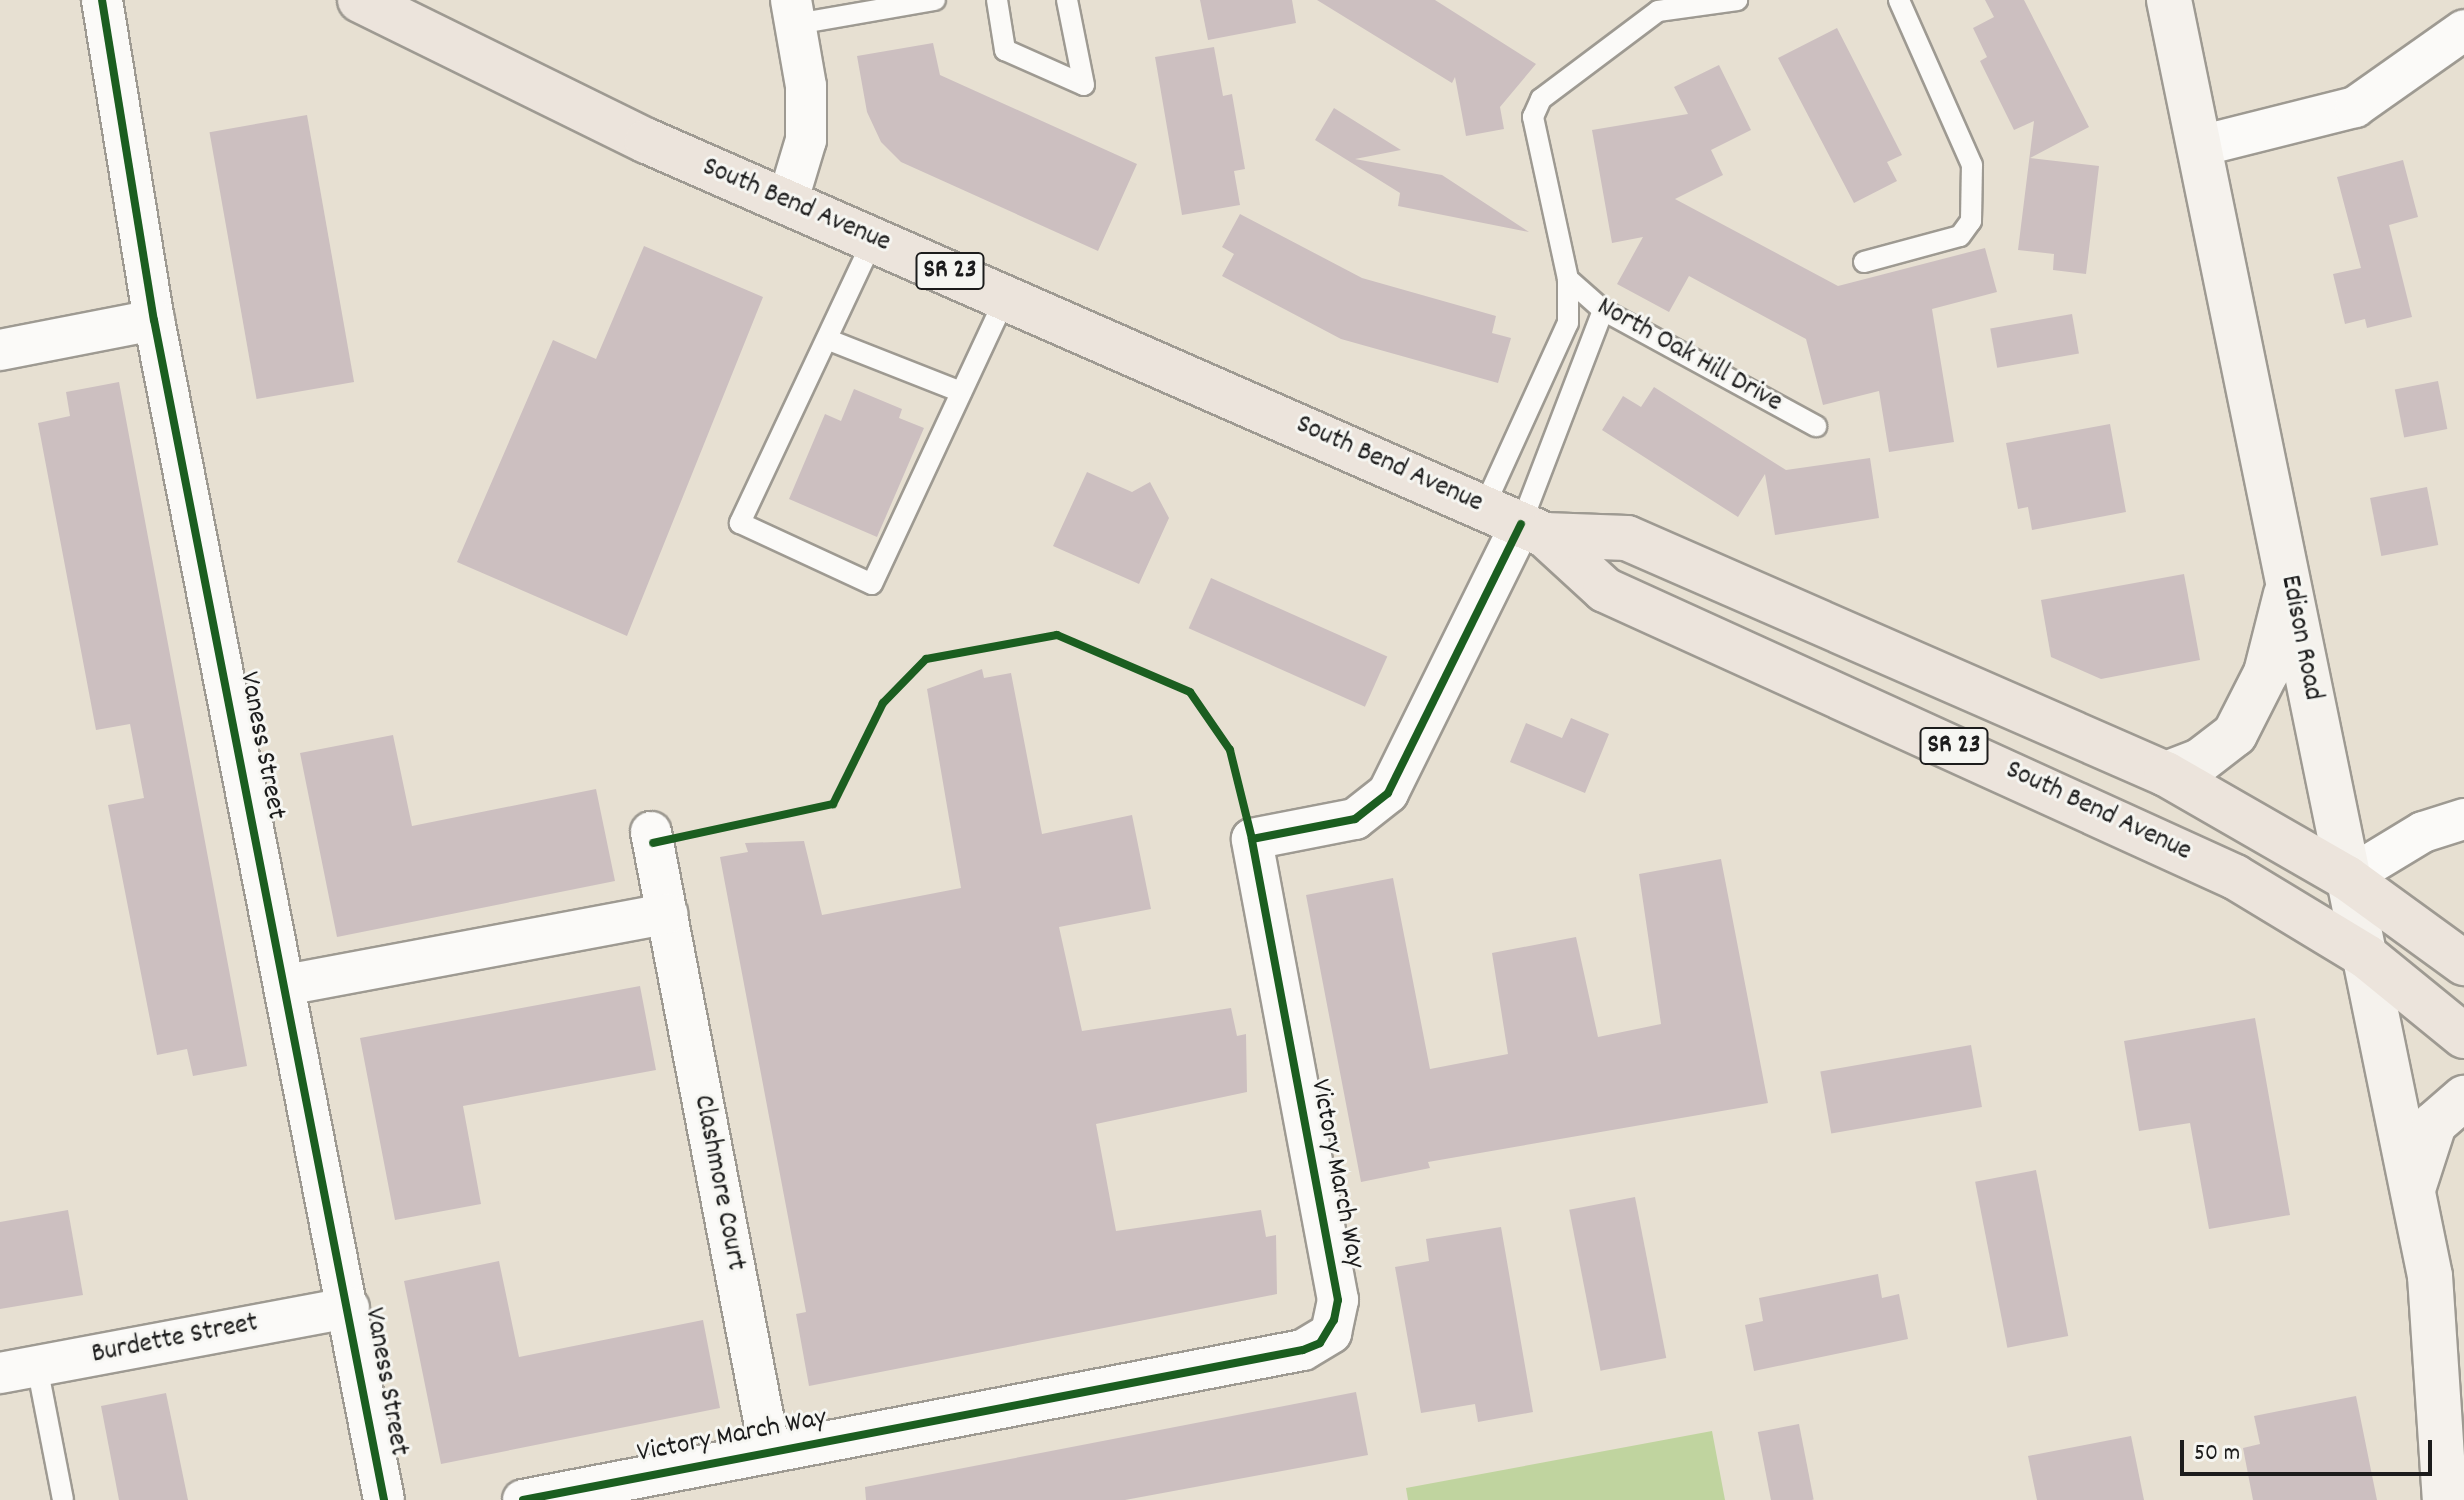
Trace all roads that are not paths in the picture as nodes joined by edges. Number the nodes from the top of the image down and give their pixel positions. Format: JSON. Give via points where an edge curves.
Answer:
{"nodes":[{"id":1,"x":102,"y":0,"type":"edge"},
{"id":2,"x":360,"y":0,"type":"edge"},
{"id":3,"x":935,"y":0,"type":"edge"},
{"id":4,"x":997,"y":0,"type":"edge"},
{"id":5,"x":1067,"y":0,"type":"edge"},
{"id":6,"x":1737,"y":0,"type":"edge"},
{"id":7,"x":1899,"y":0,"type":"edge"},
{"id":8,"x":2169,"y":0,"type":"edge"},
{"id":9,"x":794,"y":12,"type":"edge"},
{"id":10,"x":2464,"y":30,"type":"edge"},
{"id":11,"x":2200,"y":146,"type":"junction"},
{"id":12,"x":787,"y":203,"type":"junction"},
{"id":13,"x":873,"y":240,"type":"junction"},
{"id":14,"x":1864,"y":262,"type":"dead end"},
{"id":15,"x":1568,"y":279,"type":"junction"},
{"id":16,"x":1007,"y":294,"type":"junction"},
{"id":17,"x":1603,"y":310,"type":"junction"},
{"id":18,"x":154,"y":320,"type":"junction"},
{"id":19,"x":829,"y":340,"type":"junction"},
{"id":20,"x":0,"y":350,"type":"edge"},
{"id":21,"x":961,"y":392,"type":"junction"},
{"id":22,"x":1816,"y":426,"type":"dead end"},
{"id":23,"x":1517,"y":522,"type":"junction"},
{"id":24,"x":2289,"y":584,"type":"junction"},
{"id":25,"x":2166,"y":774,"type":"junction"},
{"id":26,"x":2464,"y":819,"type":"edge"},
{"id":27,"x":651,"y":832,"type":"dead end"},
{"id":28,"x":2347,"y":878,"type":"junction"},
{"id":29,"x":667,"y":914,"type":"junction"},
{"id":30,"x":2367,"y":957,"type":"junction"},
{"id":31,"x":2464,"y":963,"type":"edge"},
{"id":32,"x":286,"y":985,"type":"junction"},
{"id":33,"x":2464,"y":1036,"type":"edge"},
{"id":34,"x":2464,"y":1098,"type":"edge"},
{"id":35,"x":2413,"y":1188,"type":"junction"},
{"id":36,"x":2430,"y":1276,"type":"junction"},
{"id":37,"x":349,"y":1308,"type":"junction"},
{"id":38,"x":2464,"y":1369,"type":"edge"},
{"id":39,"x":19,"y":1370,"type":"edge"},
{"id":40,"x":770,"y":1452,"type":"junction"},
{"id":41,"x":63,"y":1500,"type":"edge"},
{"id":42,"x":384,"y":1500,"type":"edge"},
{"id":43,"x":523,"y":1500,"type":"edge"},
{"id":44,"x":2445,"y":1500,"type":"edge"}],
"edges":[{"from":1,"to":18,"type":"street","name":"Vaness Street"},
{"from":2,"to":12,"type":"main road","name":"South Bend Avenue","number":"SR 23","via":[[448,49]]},
{"from":3,"to":9,"type":"lane"},
{"from":4,"to":5,"type":"lane","via":[[1005,50],[1084,85]]},
{"from":6,"to":15,"type":"lane","via":[[1658,11],[1541,99],[1533,117]]},
{"from":7,"to":14,"type":"lane","via":[[1972,165],[1971,221],[1960,236]]},
{"from":8,"to":11,"type":"main road","name":"Edison Road"},
{"from":9,"to":12,"type":"street","via":[[806,140]]},
{"from":10,"to":11,"type":"street","via":[[2355,107]]},
{"from":11,"to":24,"type":"main road","name":"Edison Road"},
{"from":12,"to":13,"type":"main road","name":"South Bend Avenue","number":"SR 23"},
{"from":13,"to":16,"type":"main road","name":"South Bend Avenue","number":"SR 23"},
{"from":13,"to":19,"type":"lane"},
{"from":15,"to":17,"type":"lane","name":"North Oak Hill Drive"},
{"from":15,"to":23,"type":"lane","via":[[1568,323]]},
{"from":16,"to":21,"type":"lane"},
{"from":16,"to":23,"type":"main road","name":"South Bend Avenue","number":"SR 23"},
{"from":17,"to":22,"type":"lane","name":"North Oak Hill Drive"},
{"from":17,"to":23,"type":"lane"},
{"from":18,"to":20,"type":"street"},
{"from":18,"to":32,"type":"street","name":"Vaness Street"},
{"from":19,"to":21,"type":"lane"},
{"from":19,"to":21,"type":"lane","via":[[740,523],[872,584]]},
{"from":23,"to":25,"type":"main road","name":"South Bend Avenue","number":"SR 23","via":[[1627,538]]},
{"from":23,"to":30,"type":"main road","name":"South Bend Avenue","number":"SR 23","via":[[1605,590],[2210,864]]},
{"from":23,"to":40,"type":"street","name":"Victory March Way","via":[[1388,793],[1355,819],[1252,839],[1338,1300],[1331,1333],[1303,1350]]},
{"from":24,"to":25,"type":"main road","via":[[2266,673],[2235,734],[2200,761]]},
{"from":24,"to":28,"type":"main road","name":"Edison Road"},
{"from":25,"to":28,"type":"main road","name":"South Bend Avenue","number":"SR 23"},
{"from":26,"to":28,"type":"street","via":[[2423,832]]},
{"from":27,"to":29,"type":"street","name":"Clashmore Court"},
{"from":28,"to":30,"type":"main road","name":"Edison Road"},
{"from":28,"to":31,"type":"main road","name":"South Bend Avenue","number":"SR 23"},
{"from":29,"to":32,"type":"street"},
{"from":29,"to":40,"type":"street","name":"Clashmore Court"},
{"from":30,"to":33,"type":"main road","name":"South Bend Avenue","number":"SR 23"},
{"from":30,"to":35,"type":"main road","name":"Edison Road"},
{"from":32,"to":37,"type":"street","name":"Vaness Street"},
{"from":34,"to":35,"type":"main road","via":[[2434,1124]]},
{"from":35,"to":36,"type":"main road","name":"Edison Road"},
{"from":36,"to":38,"type":"main road","name":"Edison Road"},
{"from":36,"to":44,"type":"main road","name":"Edison Road"},
{"from":37,"to":39,"type":"street","name":"Burdette Street"},
{"from":37,"to":42,"type":"street","name":"Vaness Street"},
{"from":39,"to":41,"type":"lane"},
{"from":40,"to":43,"type":"street","name":"Victory March Way"}]}
